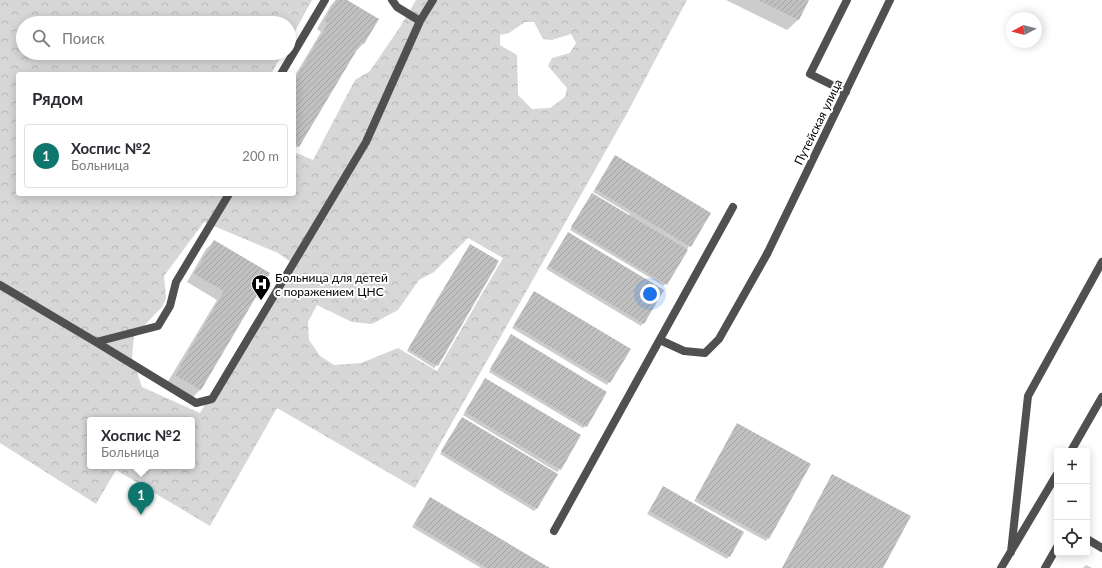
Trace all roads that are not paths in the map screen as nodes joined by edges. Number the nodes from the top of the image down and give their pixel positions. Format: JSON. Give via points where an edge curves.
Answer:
{"nodes":[{"id":1,"x":325,"y":0,"type":"edge"},
{"id":2,"x":392,"y":0,"type":"edge"},
{"id":3,"x":433,"y":0,"type":"edge"},
{"id":4,"x":847,"y":0,"type":"edge"},
{"id":5,"x":890,"y":0,"type":"edge"},
{"id":6,"x":420,"y":21,"type":"junction"},
{"id":7,"x":296,"y":49,"type":"edge"},
{"id":8,"x":289,"y":60,"type":"edge"},
{"id":9,"x":282,"y":72,"type":"edge"},
{"id":10,"x":846,"y":92,"type":"junction"},
{"id":11,"x":228,"y":196,"type":"edge"},
{"id":12,"x":732,"y":208,"type":"dead end"},
{"id":13,"x":1102,"y":262,"type":"edge"},
{"id":14,"x":0,"y":285,"type":"edge"},
{"id":15,"x":660,"y":340,"type":"junction"},
{"id":16,"x":96,"y":342,"type":"junction"},
{"id":17,"x":1102,"y":397,"type":"edge"},
{"id":18,"x":1073,"y":448,"type":"edge"},
{"id":19,"x":1054,"y":479,"type":"edge"},
{"id":20,"x":554,"y":531,"type":"dead end"},
{"id":21,"x":1090,"y":541,"type":"edge"},
{"id":22,"x":1102,"y":548,"type":"edge"},
{"id":23,"x":1011,"y":552,"type":"junction"},
{"id":24,"x":1054,"y":552,"type":"edge"},
{"id":25,"x":1002,"y":568,"type":"edge"},
{"id":26,"x":1045,"y":568,"type":"edge"}],
"edges":[{"from":1,"to":7,"type":"street"},
{"from":2,"to":6,"type":"street","via":[[397,7]]},
{"from":3,"to":6,"type":"street"},
{"from":4,"to":10,"type":"street","via":[[810,74]]},
{"from":5,"to":10,"type":"street","name":"Путейская улица"},
{"from":6,"to":16,"type":"street","via":[[366,142],[212,399],[196,403]]},
{"from":8,"to":9,"type":"street"},
{"from":10,"to":15,"type":"street","name":"Путейская улица","via":[[768,254],[719,339],[705,354],[684,351]]},
{"from":11,"to":16,"type":"street","via":[[176,282],[170,306],[158,326]]},
{"from":12,"to":15,"type":"street"},
{"from":13,"to":23,"type":"street","via":[[1028,396]]},
{"from":14,"to":16,"type":"street"},
{"from":15,"to":20,"type":"street"},
{"from":17,"to":18,"type":"street"},
{"from":19,"to":23,"type":"street"},
{"from":21,"to":22,"type":"street"},
{"from":23,"to":25,"type":"street"},
{"from":24,"to":26,"type":"street"}]}
